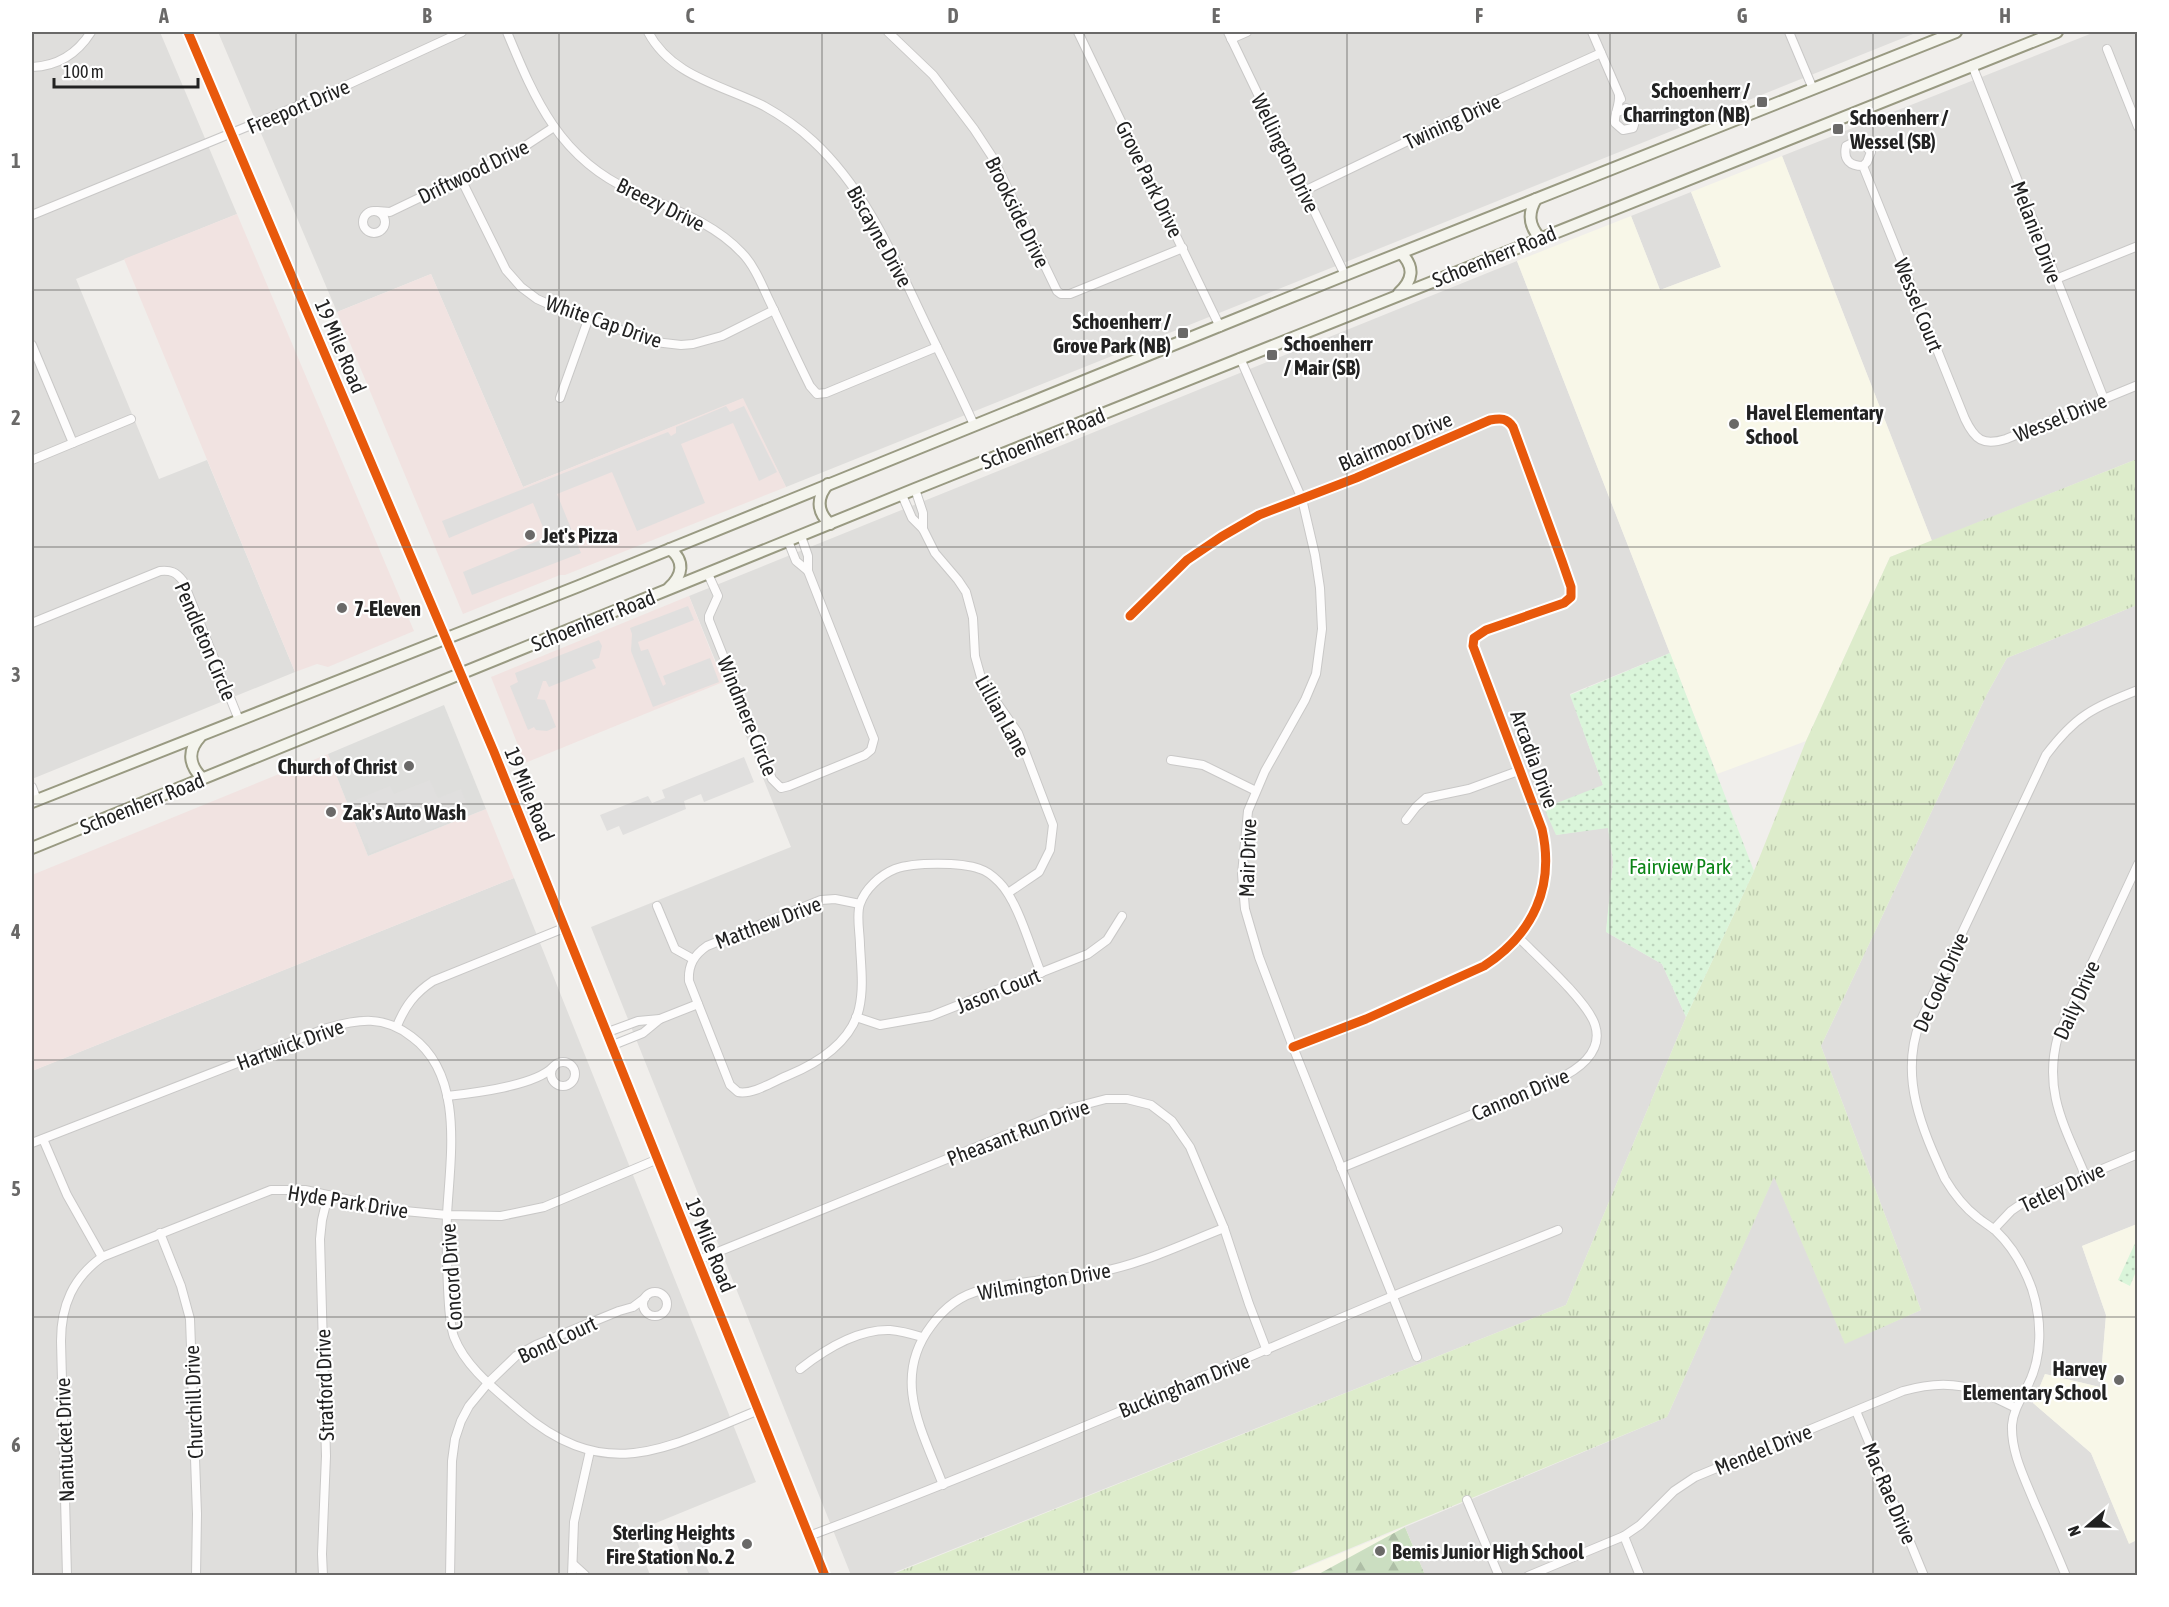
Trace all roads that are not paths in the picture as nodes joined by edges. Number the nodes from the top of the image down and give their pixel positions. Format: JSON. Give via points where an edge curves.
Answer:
{"nodes":[{"id":1,"x":91,"y":32,"type":"edge"},
{"id":2,"x":188,"y":32,"type":"edge"},
{"id":3,"x":462,"y":32,"type":"edge"},
{"id":4,"x":507,"y":32,"type":"edge"},
{"id":5,"x":648,"y":32,"type":"edge"},
{"id":6,"x":888,"y":32,"type":"edge"},
{"id":7,"x":1078,"y":32,"type":"edge"},
{"id":8,"x":1247,"y":32,"type":"edge"},
{"id":9,"x":1592,"y":32,"type":"edge"},
{"id":10,"x":1789,"y":32,"type":"edge"},
{"id":11,"x":1956,"y":32,"type":"edge"},
{"id":12,"x":2057,"y":32,"type":"edge"},
{"id":13,"x":1229,"y":35,"type":"edge"},
{"id":14,"x":2107,"y":49,"type":"dead end"},
{"id":15,"x":1601,"y":53,"type":"junction"},
{"id":16,"x":1972,"y":65,"type":"junction"},
{"id":17,"x":32,"y":67,"type":"edge"},
{"id":18,"x":1813,"y":89,"type":"junction"},
{"id":19,"x":1619,"y":95,"type":"junction"},
{"id":20,"x":1630,"y":109,"type":"junction"},
{"id":21,"x":1616,"y":113,"type":"junction"},
{"id":22,"x":554,"y":127,"type":"junction"},
{"id":23,"x":2138,"y":127,"type":"edge"},
{"id":24,"x":232,"y":134,"type":"junction"},
{"id":25,"x":1863,"y":166,"type":"dead end"},
{"id":26,"x":460,"y":177,"type":"junction"},
{"id":27,"x":1305,"y":190,"type":"junction"},
{"id":28,"x":1536,"y":199,"type":"junction"},
{"id":29,"x":378,"y":211,"type":"junction"},
{"id":30,"x":390,"y":212,"type":"junction"},
{"id":31,"x":32,"y":215,"type":"edge"},
{"id":32,"x":385,"y":223,"type":"junction"},
{"id":33,"x":1540,"y":238,"type":"junction"},
{"id":34,"x":2138,"y":246,"type":"edge"},
{"id":35,"x":1183,"y":248,"type":"junction"},
{"id":36,"x":1401,"y":253,"type":"junction"},
{"id":37,"x":1345,"y":275,"type":"junction"},
{"id":38,"x":2055,"y":279,"type":"junction"},
{"id":39,"x":1397,"y":295,"type":"junction"},
{"id":40,"x":774,"y":310,"type":"junction"},
{"id":41,"x":588,"y":320,"type":"junction"},
{"id":42,"x":1220,"y":327,"type":"junction"},
{"id":43,"x":32,"y":345,"type":"edge"},
{"id":44,"x":937,"y":347,"type":"junction"},
{"id":45,"x":1240,"y":358,"type":"junction"},
{"id":46,"x":2138,"y":385,"type":"edge"},
{"id":47,"x":560,"y":398,"type":"dead end"},
{"id":48,"x":2104,"y":399,"type":"junction"},
{"id":49,"x":132,"y":419,"type":"dead end"},
{"id":50,"x":1502,"y":419,"type":"joint"},
{"id":51,"x":974,"y":425,"type":"junction"},
{"id":52,"x":1980,"y":441,"type":"joint"},
{"id":53,"x":73,"y":443,"type":"junction"},
{"id":54,"x":32,"y":460,"type":"edge"},
{"id":55,"x":828,"y":484,"type":"junction"},
{"id":56,"x":915,"y":489,"type":"junction"},
{"id":57,"x":902,"y":495,"type":"junction"},
{"id":58,"x":1302,"y":499,"type":"junction"},
{"id":59,"x":830,"y":524,"type":"junction"},
{"id":60,"x":923,"y":530,"type":"junction"},
{"id":61,"x":801,"y":536,"type":"junction"},
{"id":62,"x":788,"y":541,"type":"junction"},
{"id":63,"x":670,"y":549,"type":"junction"},
{"id":64,"x":808,"y":572,"type":"junction"},
{"id":65,"x":708,"y":574,"type":"junction"},
{"id":66,"x":668,"y":589,"type":"junction"},
{"id":67,"x":1130,"y":616,"type":"dead end"},
{"id":68,"x":32,"y":623,"type":"edge"},
{"id":69,"x":446,"y":639,"type":"junction"},
{"id":70,"x":460,"y":674,"type":"junction"},
{"id":71,"x":2138,"y":690,"type":"edge"},
{"id":72,"x":239,"y":720,"type":"junction"},
{"id":73,"x":202,"y":735,"type":"junction"},
{"id":74,"x":1172,"y":760,"type":"dead end"},
{"id":75,"x":1521,"y":770,"type":"junction"},
{"id":76,"x":202,"y":778,"type":"junction"},
{"id":77,"x":32,"y":787,"type":"edge"},
{"id":78,"x":1256,"y":791,"type":"junction"},
{"id":79,"x":34,"y":801,"type":"edge"},
{"id":80,"x":1406,"y":820,"type":"dead end"},
{"id":81,"x":32,"y":848,"type":"edge"},
{"id":82,"x":2138,"y":864,"type":"edge"},
{"id":83,"x":1008,"y":893,"type":"junction"},
{"id":84,"x":860,"y":904,"type":"junction"},
{"id":85,"x":657,"y":906,"type":"dead end"},
{"id":86,"x":1122,"y":916,"type":"dead end"},
{"id":87,"x":564,"y":928,"type":"junction"},
{"id":88,"x":1519,"y":938,"type":"junction"},
{"id":89,"x":693,"y":959,"type":"junction"},
{"id":90,"x":1041,"y":972,"type":"junction"},
{"id":91,"x":698,"y":1004,"type":"junction"},
{"id":92,"x":856,"y":1017,"type":"junction"},
{"id":93,"x":660,"y":1019,"type":"junction"},
{"id":94,"x":397,"y":1026,"type":"junction"},
{"id":95,"x":608,"y":1032,"type":"junction"},
{"id":96,"x":613,"y":1045,"type":"junction"},
{"id":97,"x":1293,"y":1047,"type":"junction"},
{"id":98,"x":553,"y":1067,"type":"junction"},
{"id":99,"x":541,"y":1076,"type":"junction"},
{"id":100,"x":554,"y":1082,"type":"junction"},
{"id":101,"x":447,"y":1096,"type":"junction"},
{"id":102,"x":44,"y":1138,"type":"junction"},
{"id":103,"x":32,"y":1143,"type":"edge"},
{"id":104,"x":2138,"y":1154,"type":"edge"},
{"id":105,"x":658,"y":1159,"type":"junction"},
{"id":106,"x":1341,"y":1168,"type":"junction"},
{"id":107,"x":2085,"y":1175,"type":"junction"},
{"id":108,"x":328,"y":1195,"type":"junction"},
{"id":109,"x":447,"y":1215,"type":"junction"},
{"id":110,"x":1224,"y":1228,"type":"junction"},
{"id":111,"x":1994,"y":1229,"type":"junction"},
{"id":112,"x":1558,"y":1230,"type":"dead end"},
{"id":113,"x":160,"y":1233,"type":"junction"},
{"id":114,"x":102,"y":1257,"type":"junction"},
{"id":115,"x":698,"y":1260,"type":"junction"},
{"id":116,"x":1393,"y":1296,"type":"junction"},
{"id":117,"x":645,"y":1298,"type":"junction"},
{"id":118,"x":65,"y":1304,"type":"joint"},
{"id":119,"x":633,"y":1307,"type":"junction"},
{"id":120,"x":646,"y":1312,"type":"junction"},
{"id":121,"x":922,"y":1337,"type":"junction"},
{"id":122,"x":1267,"y":1351,"type":"junction"},
{"id":123,"x":1418,"y":1358,"type":"dead end"},
{"id":124,"x":800,"y":1369,"type":"dead end"},
{"id":125,"x":488,"y":1383,"type":"junction"},
{"id":126,"x":2016,"y":1408,"type":"junction"},
{"id":127,"x":759,"y":1410,"type":"junction"},
{"id":128,"x":1856,"y":1411,"type":"junction"},
{"id":129,"x":590,"y":1451,"type":"junction"},
{"id":130,"x":943,"y":1485,"type":"junction"},
{"id":131,"x":1467,"y":1500,"type":"dead end"},
{"id":132,"x":809,"y":1536,"type":"junction"},
{"id":133,"x":1624,"y":1536,"type":"junction"},
{"id":134,"x":574,"y":1565,"type":"junction"},
{"id":135,"x":67,"y":1575,"type":"edge"},
{"id":136,"x":196,"y":1575,"type":"edge"},
{"id":137,"x":323,"y":1575,"type":"edge"},
{"id":138,"x":450,"y":1575,"type":"edge"},
{"id":139,"x":574,"y":1575,"type":"edge"},
{"id":140,"x":586,"y":1575,"type":"edge"},
{"id":141,"x":825,"y":1575,"type":"edge"},
{"id":142,"x":1499,"y":1575,"type":"edge"},
{"id":143,"x":1528,"y":1575,"type":"edge"},
{"id":144,"x":1640,"y":1575,"type":"edge"},
{"id":145,"x":1924,"y":1575,"type":"edge"},
{"id":146,"x":2066,"y":1575,"type":"edge"}],
"edges":[{"from":1,"to":17,"type":"street","via":[[67,58]]},
{"from":2,"to":24,"type":"street","name":"19 Mile Road"},
{"from":3,"to":24,"type":"street","name":"Freeport Drive"},
{"from":4,"to":22,"type":"street","name":"Breezy Drive","via":[[533,93]]},
{"from":5,"to":44,"type":"street","name":"Biscayne Drive","via":[[674,64],[780,116],[836,164],[877,224]]},
{"from":6,"to":35,"type":"street","name":"Brookside Drive","via":[[933,75],[974,129],[993,158],[1061,294],[1070,294]]},
{"from":7,"to":35,"type":"street","name":"Grove Park Drive"},
{"from":8,"to":13,"type":"street"},
{"from":9,"to":15,"type":"street"},
{"from":10,"to":18,"type":"street"},
{"from":11,"to":18,"type":"main road","name":"Schoenherr Road"},
{"from":12,"to":16,"type":"main road","name":"Schoenherr Road"},
{"from":13,"to":27,"type":"street","name":"Wellington Drive"},
{"from":14,"to":23,"type":"street"},
{"from":15,"to":19,"type":"street"},
{"from":15,"to":27,"type":"street","name":"Twining Drive"},
{"from":16,"to":33,"type":"main road","name":"Schoenherr Road"},
{"from":16,"to":38,"type":"street","name":"Melanie Drive"},
{"from":18,"to":28,"type":"main road","name":"Schoenherr Road"},
{"from":19,"to":20,"type":"street"},
{"from":19,"to":21,"type":"street"},
{"from":20,"to":21,"type":"street"},
{"from":20,"to":21,"type":"street","via":[[1636,121],[1627,131],[1615,123]]},
{"from":22,"to":26,"type":"street","name":"Driftwood Drive","via":[[530,144]]},
{"from":22,"to":40,"type":"street","name":"Breezy Drive","via":[[574,151],[610,180],[702,222],[727,239],[743,253]]},
{"from":24,"to":31,"type":"street","name":"Freeport Drive"},
{"from":24,"to":69,"type":"street","name":"19 Mile Road"},
{"from":25,"to":52,"type":"street","name":"Wessel Court","via":[[1965,419]]},
{"from":26,"to":30,"type":"street","name":"Driftwood Drive"},
{"from":26,"to":41,"type":"street","name":"White Cap Drive","via":[[506,270],[521,287],[537,299]]},
{"from":27,"to":37,"type":"street","name":"Wellington Drive"},
{"from":28,"to":33,"type":"main road","via":[[1530,222]]},
{"from":28,"to":36,"type":"main road","name":"Schoenherr Road"},
{"from":29,"to":30,"type":"street"},
{"from":29,"to":32,"type":"street"},
{"from":29,"to":32,"type":"street","via":[[364,216],[365,230],[376,234]]},
{"from":30,"to":32,"type":"street"},
{"from":33,"to":39,"type":"main road","name":"Schoenherr Road"},
{"from":34,"to":38,"type":"street"},
{"from":35,"to":42,"type":"street","name":"Grove Park Drive"},
{"from":36,"to":37,"type":"main road","name":"Schoenherr Road"},
{"from":36,"to":39,"type":"main road","via":[[1410,263],[1412,274]]},
{"from":37,"to":42,"type":"main road","name":"Schoenherr Road"},
{"from":38,"to":48,"type":"street","name":"Melanie Drive"},
{"from":39,"to":45,"type":"main road","name":"Schoenherr Road"},
{"from":40,"to":41,"type":"street","name":"White Cap Drive","via":[[722,336],[681,345],[656,342]]},
{"from":40,"to":44,"type":"street","name":"Breezy Drive","via":[[817,394]]},
{"from":41,"to":47,"type":"street"},
{"from":42,"to":51,"type":"main road","name":"Schoenherr Road"},
{"from":43,"to":53,"type":"street"},
{"from":44,"to":51,"type":"street","name":"Biscayne Drive"},
{"from":45,"to":56,"type":"main road","name":"Schoenherr Road"},
{"from":45,"to":58,"type":"street","name":"Mair Drive"},
{"from":46,"to":48,"type":"street","name":"Wessel Drive"},
{"from":48,"to":52,"type":"street","name":"Wessel Drive","via":[[2006,439]]},
{"from":49,"to":53,"type":"street"},
{"from":50,"to":58,"type":"street","name":"Blairmoor Drive","via":[[1490,420]]},
{"from":50,"to":75,"type":"street","name":"Arcadia Drive","via":[[1513,427],[1571,587],[1571,597],[1564,603],[1486,630],[1474,638],[1473,646]]},
{"from":51,"to":55,"type":"main road","name":"Schoenherr Road"},
{"from":53,"to":54,"type":"street"},
{"from":55,"to":59,"type":"main road","via":[[819,506]]},
{"from":55,"to":63,"type":"main road","name":"Schoenherr Road"},
{"from":56,"to":57,"type":"main road","name":"Schoenherr Road"},
{"from":56,"to":60,"type":"street","name":"Lillian Lane","via":[[923,513]]},
{"from":57,"to":59,"type":"main road","name":"Schoenherr Road"},
{"from":57,"to":60,"type":"street","name":"Lillian Lane","via":[[912,518]]},
{"from":58,"to":67,"type":"street","name":"Blairmoor Drive","via":[[1259,515],[1187,560]]},
{"from":58,"to":78,"type":"street","name":"Mair Drive","via":[[1320,588],[1322,629],[1316,674]]},
{"from":59,"to":61,"type":"main road","name":"Schoenherr Road"},
{"from":60,"to":83,"type":"street","name":"Lillian Lane","via":[[935,553],[966,592],[981,681],[1018,733],[1053,825],[1050,850],[1039,872]]},
{"from":61,"to":62,"type":"main road","name":"Schoenherr Road"},
{"from":61,"to":64,"type":"street","name":"Windmere Circle","via":[[808,556]]},
{"from":62,"to":64,"type":"street","name":"Windmere Circle","via":[[796,561]]},
{"from":62,"to":65,"type":"main road","name":"Schoenherr Road"},
{"from":63,"to":66,"type":"main road","via":[[681,568]]},
{"from":63,"to":69,"type":"main road","name":"Schoenherr Road"},
{"from":64,"to":65,"type":"street","name":"Windmere Circle","via":[[873,734],[873,744],[865,755],[781,788],[772,779],[709,620],[718,596]]},
{"from":65,"to":66,"type":"main road","name":"Schoenherr Road"},
{"from":66,"to":70,"type":"main road","name":"Schoenherr Road"},
{"from":68,"to":72,"type":"street","name":"Pendleton Circle","via":[[170,570],[183,581]]},
{"from":69,"to":70,"type":"street","name":"19 Mile Road"},
{"from":69,"to":72,"type":"main road","name":"Schoenherr Road"},
{"from":70,"to":76,"type":"main road","name":"Schoenherr Road"},
{"from":70,"to":87,"type":"street","name":"19 Mile Road"},
{"from":71,"to":111,"type":"street","name":"De Cook Drive","via":[[2083,714],[2046,755],[1915,1035],[1911,1086],[1940,1167],[1959,1199]]},
{"from":72,"to":73,"type":"main road","name":"Schoenherr Road"},
{"from":73,"to":76,"type":"main road","via":[[195,743],[191,759]]},
{"from":73,"to":79,"type":"main road","name":"Schoenherr Road"},
{"from":74,"to":78,"type":"street","via":[[1203,765]]},
{"from":75,"to":80,"type":"street","via":[[1469,789],[1426,798]]},
{"from":75,"to":88,"type":"street","name":"Arcadia Drive","via":[[1542,829],[1546,874],[1540,897]]},
{"from":76,"to":81,"type":"main road","name":"Schoenherr Road"},
{"from":77,"to":79,"type":"street"},
{"from":78,"to":97,"type":"street","name":"Mair Drive","via":[[1248,812],[1243,852],[1243,895],[1259,957]]},
{"from":82,"to":107,"type":"street","name":"Daily Drive","via":[[2058,1036],[2052,1061],[2056,1104]]},
{"from":83,"to":84,"type":"street","via":[[983,870],[969,866],[906,866],[877,880]]},
{"from":83,"to":90,"type":"street"},
{"from":84,"to":89,"type":"street","name":"Matthew Drive","via":[[821,900],[707,946]]},
{"from":84,"to":92,"type":"street","via":[[861,987]]},
{"from":85,"to":89,"type":"street","via":[[675,949]]},
{"from":86,"to":90,"type":"street","name":"Jason Court","via":[[1107,940],[1096,949]]},
{"from":87,"to":94,"type":"street","via":[[433,981],[408,1003]]},
{"from":87,"to":95,"type":"street","name":"19 Mile Road"},
{"from":88,"to":97,"type":"street","name":"Arcadia Drive","via":[[1500,956],[1469,974]]},
{"from":88,"to":106,"type":"street","name":"Cannon Drive","via":[[1572,992],[1593,1020],[1597,1038],[1583,1065],[1556,1080]]},
{"from":89,"to":91,"type":"street","name":"Matthew Drive","via":[[689,981]]},
{"from":90,"to":92,"type":"street","name":"Jason Court","via":[[931,1016],[880,1025]]},
{"from":91,"to":92,"type":"street","via":[[730,1085],[743,1093],[821,1059],[844,1038]]},
{"from":91,"to":93,"type":"street"},
{"from":93,"to":95,"type":"street","via":[[638,1021]]},
{"from":93,"to":96,"type":"street","via":[[643,1033]]},
{"from":94,"to":101,"type":"street","name":"Concord Drive","via":[[432,1055]]},
{"from":94,"to":102,"type":"street","name":"Hartwick Drive","via":[[357,1021],[327,1028]]},
{"from":95,"to":96,"type":"street","name":"19 Mile Road"},
{"from":96,"to":105,"type":"street","name":"19 Mile Road"},
{"from":97,"to":106,"type":"street","name":"Mair Drive"},
{"from":98,"to":99,"type":"street"},
{"from":98,"to":100,"type":"street"},
{"from":98,"to":100,"type":"street","via":[[564,1062],[575,1072],[568,1085]]},
{"from":99,"to":100,"type":"street"},
{"from":99,"to":101,"type":"street","via":[[497,1089]]},
{"from":101,"to":109,"type":"street","name":"Concord Drive"},
{"from":102,"to":103,"type":"street","name":"Hartwick Drive"},
{"from":102,"to":114,"type":"street","via":[[67,1195]]},
{"from":104,"to":107,"type":"street","name":"Tetley Drive"},
{"from":105,"to":109,"type":"street","name":"Hyde Park Drive","via":[[544,1207],[501,1216]]},
{"from":105,"to":115,"type":"street","name":"19 Mile Road"},
{"from":106,"to":116,"type":"street","name":"Mair Drive"},
{"from":107,"to":111,"type":"street","name":"Tetley Drive","via":[[2024,1202]]},
{"from":108,"to":109,"type":"street","name":"Hyde Park Drive","via":[[378,1208]]},
{"from":108,"to":113,"type":"street","name":"Hyde Park Drive","via":[[294,1188],[271,1190]]},
{"from":108,"to":137,"type":"street","name":"Stratford Drive","via":[[320,1239],[326,1456]]},
{"from":109,"to":125,"type":"street","name":"Concord Drive","via":[[449,1307],[454,1336],[467,1360]]},
{"from":110,"to":115,"type":"street","name":"Pheasant Run Drive","via":[[1190,1147],[1172,1120],[1151,1105],[1115,1098],[1075,1107]]},
{"from":110,"to":121,"type":"street","name":"Wilmington Drive","via":[[1117,1268],[971,1293],[947,1307]]},
{"from":110,"to":122,"type":"street","name":"Pheasant Run Drive"},
{"from":111,"to":126,"type":"street","name":"De Cook Drive","via":[[2017,1257],[2027,1278],[2039,1324],[2036,1362]]},
{"from":112,"to":116,"type":"street","name":"Buckingham Drive"},
{"from":113,"to":114,"type":"street","name":"Hyde Park Drive"},
{"from":113,"to":136,"type":"street","name":"Churchill Drive","via":[[190,1320]]},
{"from":114,"to":118,"type":"street","name":"Hyde Park Drive","via":[[84,1272]]},
{"from":115,"to":127,"type":"street","name":"19 Mile Road"},
{"from":116,"to":122,"type":"street","name":"Buckingham Drive"},
{"from":116,"to":123,"type":"street","name":"Mair Drive"},
{"from":117,"to":119,"type":"street","name":"Bond Court"},
{"from":117,"to":120,"type":"street"},
{"from":117,"to":120,"type":"street","via":[[655,1292],[667,1302],[660,1315]]},
{"from":118,"to":135,"type":"street","name":"Nantucket Drive","via":[[61,1341]]},
{"from":119,"to":120,"type":"street"},
{"from":119,"to":125,"type":"street","name":"Bond Court","via":[[525,1351]]},
{"from":121,"to":124,"type":"street","via":[[888,1330],[872,1332],[833,1347]]},
{"from":121,"to":130,"type":"street","name":"Wilmington Drive","via":[[910,1374],[912,1398]]},
{"from":122,"to":130,"type":"street","name":"Buckingham Drive"},
{"from":125,"to":129,"type":"street","name":"Concord Drive","via":[[545,1430]]},
{"from":125,"to":138,"type":"street","via":[[469,1406],[455,1439]]},
{"from":126,"to":128,"type":"street","name":"Mendel Drive","via":[[1984,1391],[1938,1384],[1903,1391]]},
{"from":126,"to":146,"type":"street","name":"De Cook Drive","via":[[2012,1423],[2015,1452]]},
{"from":127,"to":129,"type":"street","name":"Concord Drive","via":[[657,1450],[628,1455]]},
{"from":127,"to":132,"type":"street","name":"19 Mile Road"},
{"from":128,"to":133,"type":"street","name":"Mendel Drive","via":[[1695,1477]]},
{"from":128,"to":145,"type":"street","name":"Mac Rae Drive"},
{"from":129,"to":134,"type":"street","via":[[574,1522]]},
{"from":130,"to":132,"type":"street","name":"Buckingham Drive"},
{"from":131,"to":142,"type":"street"},
{"from":132,"to":141,"type":"street","name":"19 Mile Road"},
{"from":133,"to":143,"type":"street","name":"Mendel Drive"},
{"from":133,"to":144,"type":"street"},
{"from":134,"to":139,"type":"street"},
{"from":134,"to":140,"type":"street"},
{"from":139,"to":140,"type":"street"}]}
